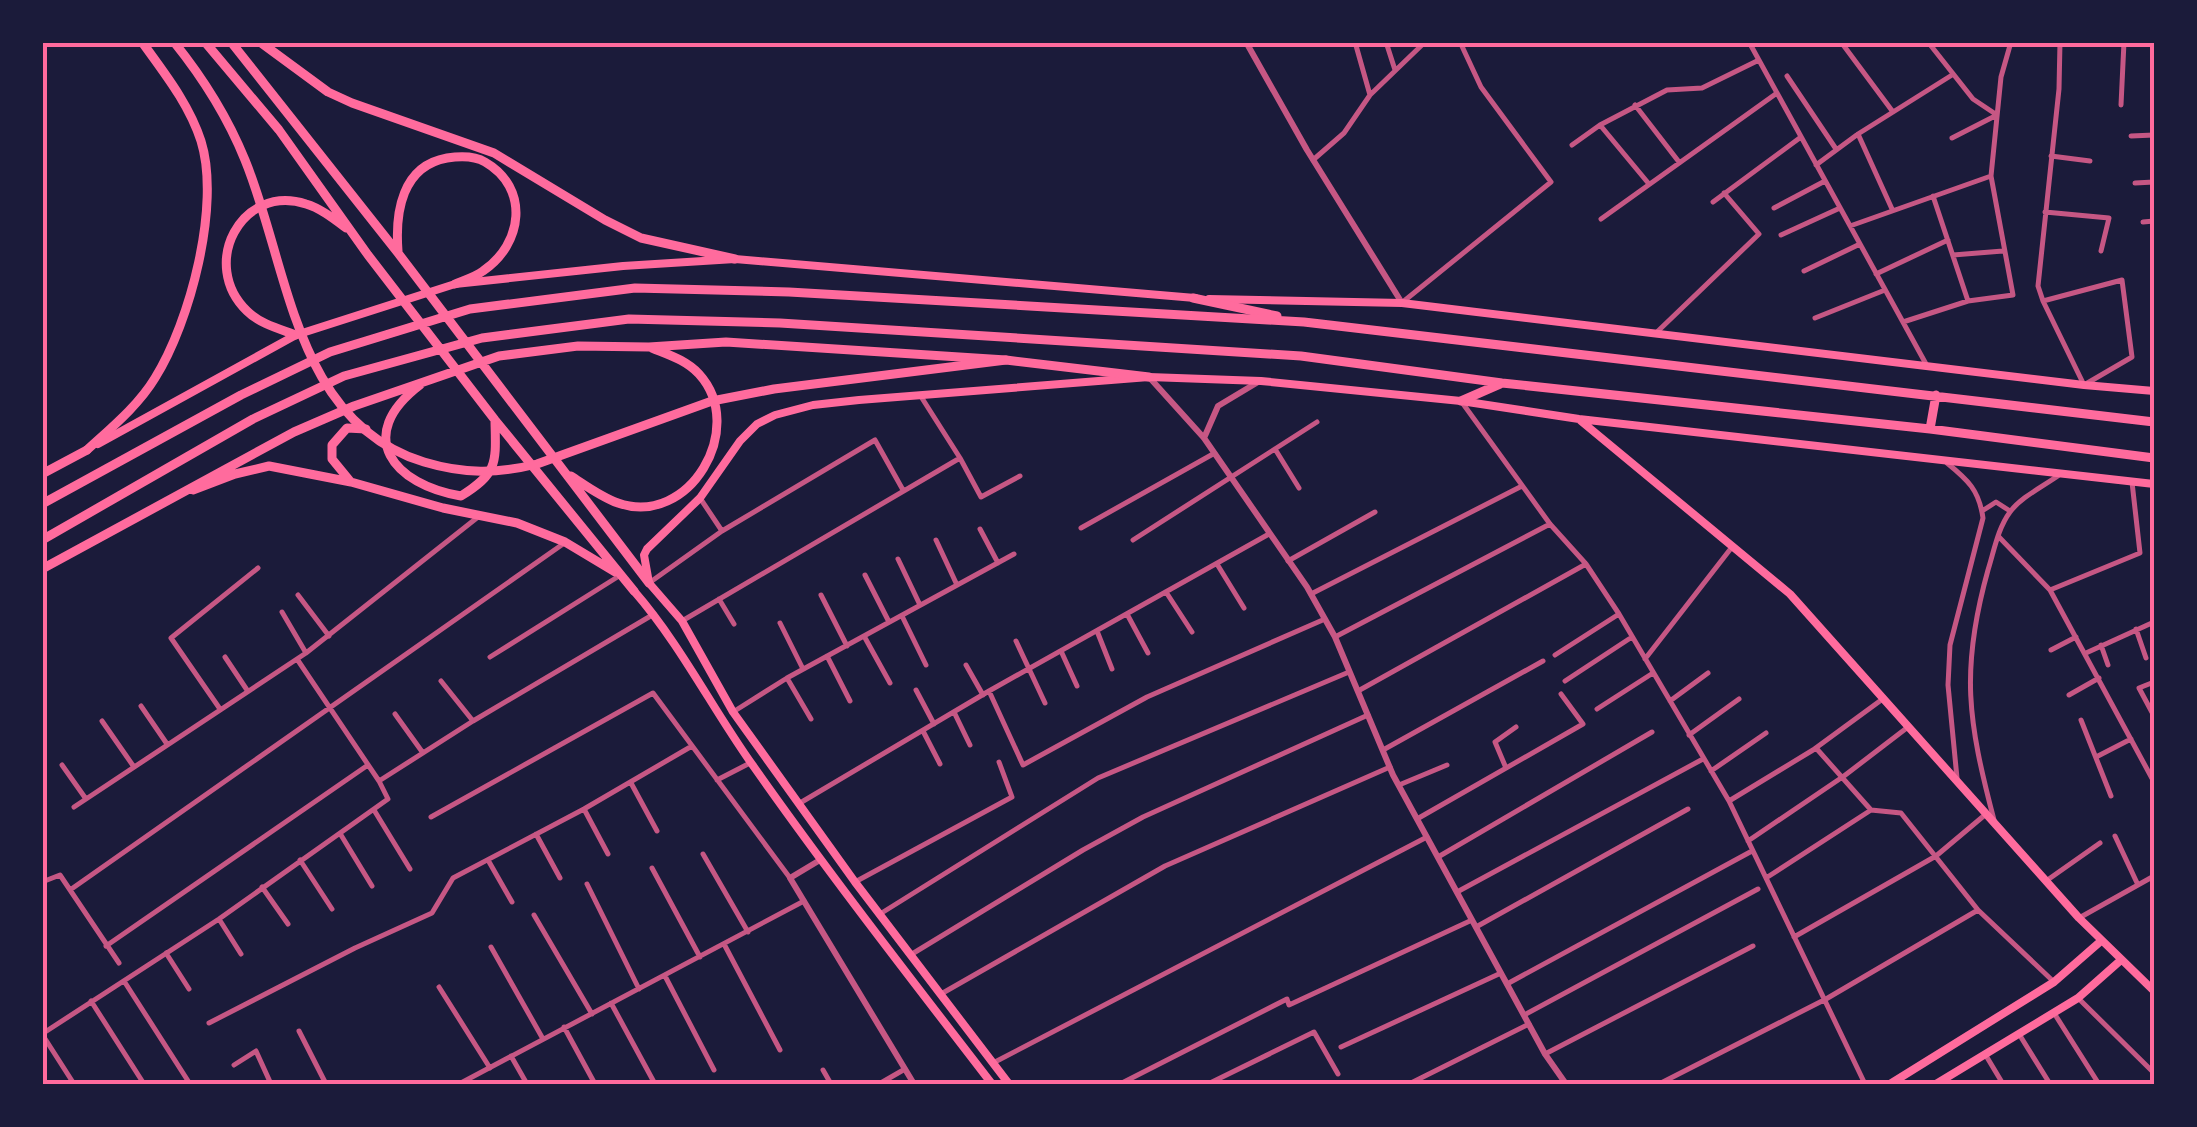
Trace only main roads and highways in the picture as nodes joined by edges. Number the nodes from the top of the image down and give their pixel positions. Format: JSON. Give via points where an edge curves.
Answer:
{"nodes":[{"id":1,"x":142,"y":42,"type":"edge"},
{"id":2,"x":174,"y":42,"type":"edge"},
{"id":3,"x":205,"y":42,"type":"edge"},
{"id":4,"x":231,"y":42,"type":"edge"},
{"id":5,"x":260,"y":42,"type":"edge"},
{"id":6,"x":353,"y":232,"type":"junction"},
{"id":7,"x":398,"y":253,"type":"junction"},
{"id":8,"x":736,"y":259,"type":"junction"},
{"id":9,"x":455,"y":284,"type":"junction"},
{"id":10,"x":1193,"y":298,"type":"junction"},
{"id":11,"x":1304,"y":322,"type":"junction"},
{"id":12,"x":296,"y":336,"type":"junction"},
{"id":13,"x":649,"y":347,"type":"junction"},
{"id":14,"x":1006,"y":360,"type":"junction"},
{"id":15,"x":1149,"y":377,"type":"junction"},
{"id":16,"x":427,"y":380,"type":"junction"},
{"id":17,"x":1502,"y":383,"type":"junction"},
{"id":18,"x":2154,"y":391,"type":"edge"},
{"id":19,"x":1936,"y":395,"type":"junction"},
{"id":20,"x":1461,"y":400,"type":"junction"},
{"id":21,"x":1580,"y":419,"type":"junction"},
{"id":22,"x":495,"y":420,"type":"junction"},
{"id":23,"x":2152,"y":421,"type":"edge"},
{"id":24,"x":1930,"y":429,"type":"junction"},
{"id":25,"x":385,"y":441,"type":"junction"},
{"id":26,"x":86,"y":450,"type":"junction"},
{"id":27,"x":2153,"y":458,"type":"edge"},
{"id":28,"x":564,"y":472,"type":"junction"},
{"id":29,"x":42,"y":474,"type":"edge"},
{"id":30,"x":352,"y":482,"type":"junction"},
{"id":31,"x":2154,"y":484,"type":"edge"},
{"id":32,"x":176,"y":495,"type":"junction"},
{"id":33,"x":42,"y":504,"type":"edge"},
{"id":34,"x":42,"y":540,"type":"edge"},
{"id":35,"x":45,"y":569,"type":"edge"},
{"id":36,"x":620,"y":575,"type":"junction"},
{"id":37,"x":649,"y":582,"type":"junction"},
{"id":38,"x":634,"y":591,"type":"joint"},
{"id":39,"x":2102,"y":942,"type":"junction"},
{"id":40,"x":2122,"y":960,"type":"junction"},
{"id":41,"x":2154,"y":991,"type":"edge"},
{"id":42,"x":1951,"y":1080,"type":"edge"},
{"id":43,"x":992,"y":1084,"type":"edge"},
{"id":44,"x":1009,"y":1084,"type":"edge"},
{"id":45,"x":1890,"y":1084,"type":"edge"},
{"id":46,"x":1936,"y":1084,"type":"edge"}],
"edges":[{"from":1,"to":26,"type":"highway","via":[[182,100],[202,144],[204,226],[183,321],[155,378]]},
{"from":2,"to":14,"type":"highway","via":[[245,159],[308,354],[352,419],[407,456],[473,473],[507,471],[712,401]]},
{"from":3,"to":6,"type":"highway"},
{"from":4,"to":7,"type":"highway"},
{"from":5,"to":8,"type":"highway","via":[[328,92],[494,153],[641,238]]},
{"from":6,"to":12,"type":"highway","via":[[304,203],[280,201],[256,210],[232,233],[224,269],[232,291],[259,320]]},
{"from":6,"to":22,"type":"highway"},
{"from":7,"to":9,"type":"highway","via":[[396,214],[416,174],[441,159],[483,160],[504,176],[518,218],[498,257]]},
{"from":7,"to":28,"type":"highway"},
{"from":8,"to":9,"type":"main road"},
{"from":8,"to":10,"type":"main road"},
{"from":9,"to":12,"type":"main road"},
{"from":10,"to":11,"type":"highway"},
{"from":10,"to":18,"type":"main road","via":[[1402,303]]},
{"from":11,"to":19,"type":"highway"},
{"from":11,"to":33,"type":"highway","via":[[789,292],[635,288],[527,300],[330,352]]},
{"from":12,"to":26,"type":"main road"},
{"from":13,"to":14,"type":"highway","via":[[726,342]]},
{"from":13,"to":16,"type":"highway","via":[[578,346],[499,356]]},
{"from":13,"to":28,"type":"highway","via":[[682,361],[706,386],[717,416],[717,439],[706,464],[686,489],[638,506],[619,503]]},
{"from":14,"to":15,"type":"highway"},
{"from":15,"to":20,"type":"main road"},
{"from":15,"to":37,"type":"main road","via":[[813,405],[776,415],[740,441],[700,498],[647,549]]},
{"from":16,"to":25,"type":"highway","via":[[390,416]]},
{"from":16,"to":32,"type":"highway","via":[[294,432]]},
{"from":17,"to":20,"type":"highway"},
{"from":17,"to":24,"type":"highway"},
{"from":17,"to":34,"type":"highway","via":[[1282,354],[780,322],[629,319],[482,338],[344,376],[253,419]]},
{"from":19,"to":23,"type":"highway"},
{"from":19,"to":24,"type":"highway"},
{"from":20,"to":21,"type":"main road"},
{"from":21,"to":31,"type":"main road"},
{"from":21,"to":39,"type":"main road","via":[[1790,594]]},
{"from":22,"to":25,"type":"highway","via":[[496,460],[487,480],[462,496],[417,484],[396,466]]},
{"from":22,"to":36,"type":"highway"},
{"from":24,"to":27,"type":"highway"},
{"from":25,"to":30,"type":"highway","via":[[358,427],[338,435],[332,459]]},
{"from":26,"to":29,"type":"highway"},
{"from":28,"to":37,"type":"highway"},
{"from":30,"to":32,"type":"highway","via":[[269,466]]},
{"from":30,"to":36,"type":"highway","via":[[516,523],[566,542]]},
{"from":32,"to":35,"type":"highway"},
{"from":36,"to":38,"type":"highway"},
{"from":37,"to":44,"type":"main road","via":[[682,620],[733,712],[798,805]]},
{"from":38,"to":43,"type":"main road","via":[[820,860]]},
{"from":39,"to":40,"type":"main road"},
{"from":39,"to":45,"type":"main road","via":[[2054,982]]},
{"from":40,"to":41,"type":"main road"},
{"from":40,"to":42,"type":"main road","via":[[2078,998]]},
{"from":42,"to":46,"type":"main road"}]}
